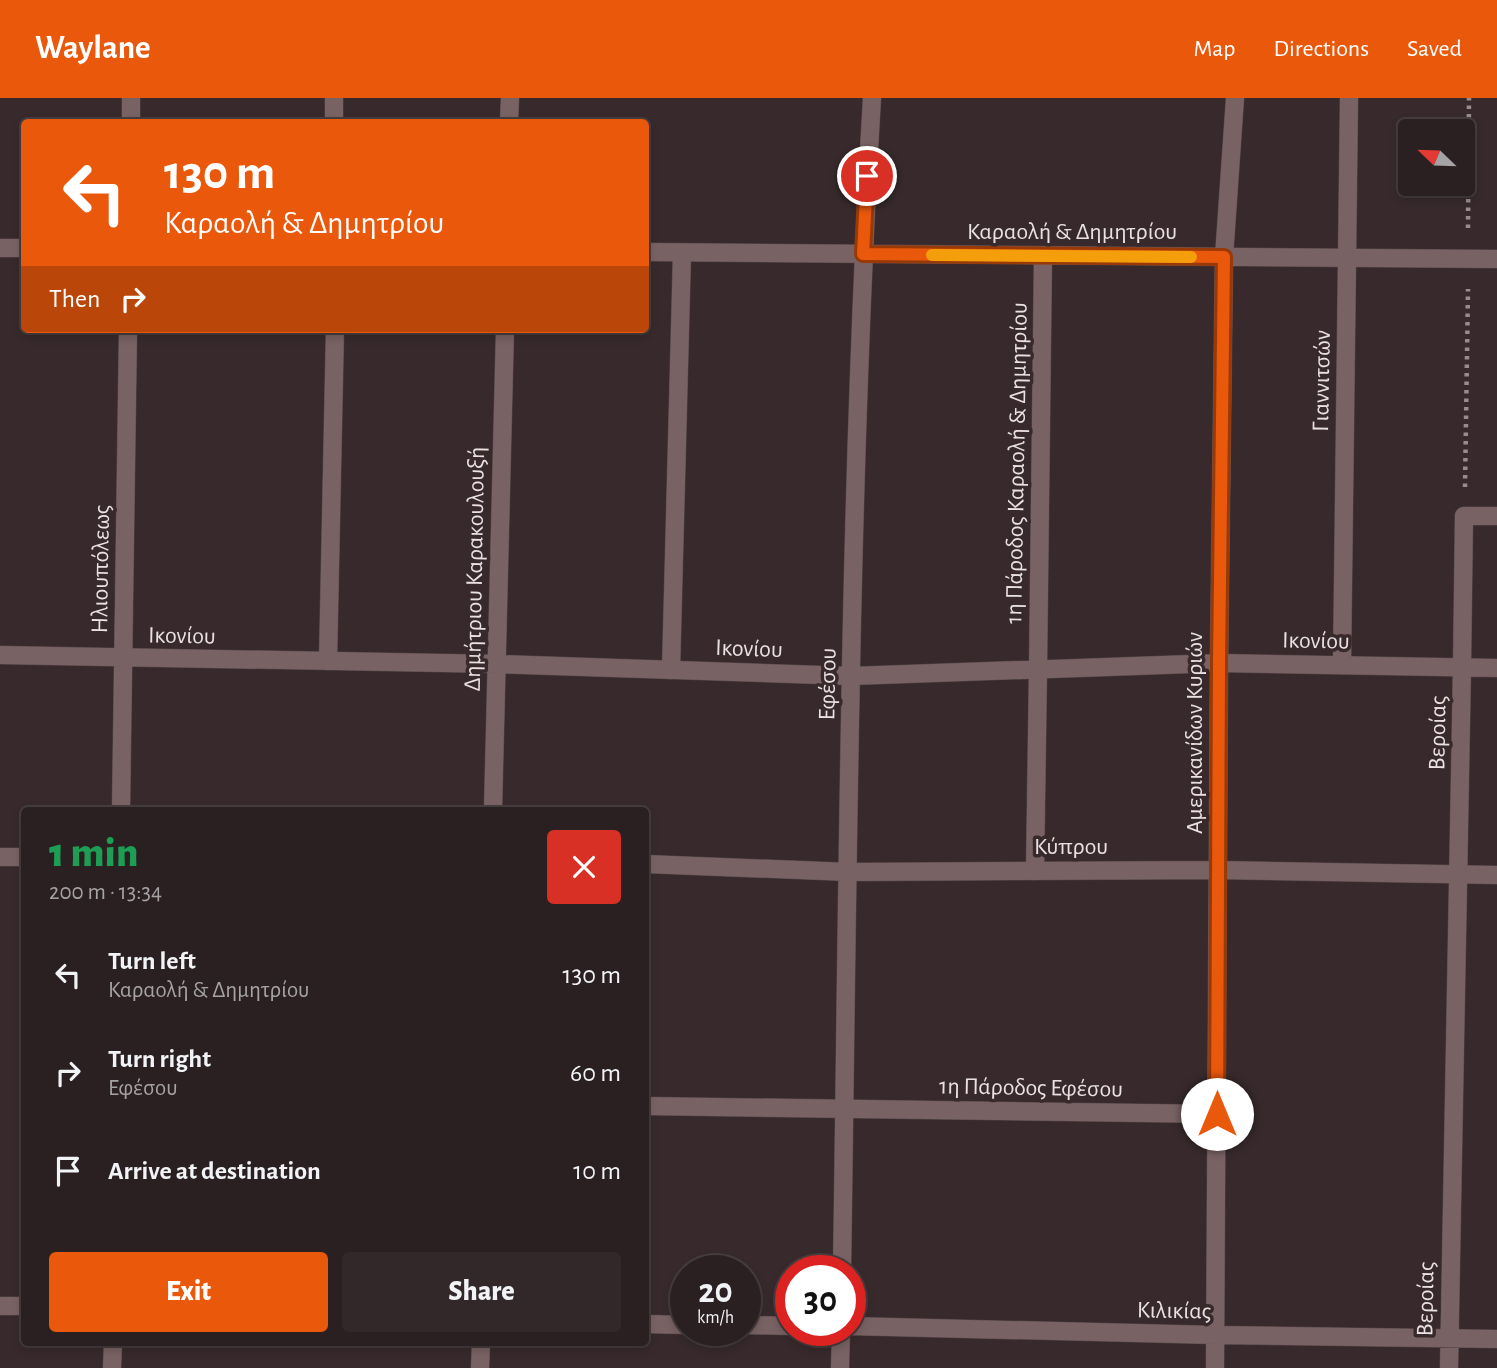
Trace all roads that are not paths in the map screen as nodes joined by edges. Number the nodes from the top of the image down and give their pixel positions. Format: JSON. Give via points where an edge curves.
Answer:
{"nodes":[{"id":1,"x":131,"y":98,"type":"edge"},
{"id":2,"x":334,"y":98,"type":"edge"},
{"id":3,"x":510,"y":98,"type":"edge"},
{"id":4,"x":872,"y":98,"type":"edge"},
{"id":5,"x":1235,"y":98,"type":"edge"},
{"id":6,"x":1349,"y":98,"type":"edge"},
{"id":7,"x":131,"y":119,"type":"edge"},
{"id":8,"x":334,"y":119,"type":"edge"},
{"id":9,"x":509,"y":119,"type":"edge"},
{"id":10,"x":0,"y":248,"type":"edge"},
{"id":11,"x":21,"y":248,"type":"edge"},
{"id":12,"x":649,"y":253,"type":"edge"},
{"id":13,"x":682,"y":253,"type":"junction"},
{"id":14,"x":863,"y":254,"type":"junction"},
{"id":15,"x":1042,"y":256,"type":"junction"},
{"id":16,"x":1224,"y":257,"type":"junction"},
{"id":17,"x":1347,"y":258,"type":"junction"},
{"id":18,"x":1497,"y":259,"type":"edge"},
{"id":19,"x":128,"y":333,"type":"edge"},
{"id":20,"x":335,"y":333,"type":"edge"},
{"id":21,"x":505,"y":333,"type":"edge"},
{"id":22,"x":1497,"y":516,"type":"edge"},
{"id":23,"x":0,"y":654,"type":"edge"},
{"id":24,"x":123,"y":659,"type":"junction"},
{"id":25,"x":328,"y":661,"type":"junction"},
{"id":26,"x":1219,"y":663,"type":"junction"},
{"id":27,"x":496,"y":664,"type":"junction"},
{"id":28,"x":1342,"y":665,"type":"junction"},
{"id":29,"x":1462,"y":667,"type":"junction"},
{"id":30,"x":1497,"y":668,"type":"edge"},
{"id":31,"x":671,"y":670,"type":"junction"},
{"id":32,"x":1038,"y":670,"type":"junction"},
{"id":33,"x":851,"y":676,"type":"junction"},
{"id":34,"x":121,"y":807,"type":"edge"},
{"id":35,"x":493,"y":807,"type":"edge"},
{"id":36,"x":0,"y":857,"type":"edge"},
{"id":37,"x":21,"y":857,"type":"edge"},
{"id":38,"x":649,"y":864,"type":"edge"},
{"id":39,"x":1218,"y":870,"type":"junction"},
{"id":40,"x":1035,"y":871,"type":"junction"},
{"id":41,"x":849,"y":872,"type":"junction"},
{"id":42,"x":1460,"y":873,"type":"junction"},
{"id":43,"x":1497,"y":875,"type":"edge"},
{"id":44,"x":649,"y":1106,"type":"edge"},
{"id":45,"x":844,"y":1109,"type":"junction"},
{"id":46,"x":1217,"y":1114,"type":"junction"},
{"id":47,"x":842,"y":1255,"type":"edge"},
{"id":48,"x":0,"y":1306,"type":"edge"},
{"id":49,"x":21,"y":1306,"type":"edge"},
{"id":50,"x":649,"y":1324,"type":"edge"},
{"id":51,"x":670,"y":1325,"type":"edge"},
{"id":52,"x":866,"y":1326,"type":"edge"},
{"id":53,"x":1215,"y":1335,"type":"junction"},
{"id":54,"x":1449,"y":1338,"type":"junction"},
{"id":55,"x":1497,"y":1339,"type":"edge"},
{"id":56,"x":113,"y":1346,"type":"edge"},
{"id":57,"x":481,"y":1346,"type":"edge"},
{"id":58,"x":841,"y":1346,"type":"edge"},
{"id":59,"x":112,"y":1368,"type":"edge"},
{"id":60,"x":480,"y":1368,"type":"edge"},
{"id":61,"x":840,"y":1368,"type":"edge"},
{"id":62,"x":1215,"y":1368,"type":"edge"},
{"id":63,"x":1449,"y":1368,"type":"edge"}],
"edges":[{"from":1,"to":7,"type":"street"},
{"from":2,"to":8,"type":"street"},
{"from":3,"to":9,"type":"street"},
{"from":4,"to":14,"type":"street","name":"Εφέσου"},
{"from":5,"to":16,"type":"street","name":"Αμερικανίδων Κυριών"},
{"from":6,"to":17,"type":"street","name":"Γιαννιτσών"},
{"from":10,"to":11,"type":"street"},
{"from":12,"to":13,"type":"street","name":"Καραολή & Δημητρίου"},
{"from":13,"to":14,"type":"street","name":"Καραολή & Δημητρίου"},
{"from":13,"to":31,"type":"street"},
{"from":14,"to":15,"type":"street","name":"Καραολή & Δημητρίου"},
{"from":14,"to":33,"type":"street","name":"Εφέσου"},
{"from":15,"to":16,"type":"street","name":"Καραολή & Δημητρίου"},
{"from":15,"to":32,"type":"street","name":"1η Πάροδος Καραολή & Δημητρίου"},
{"from":16,"to":17,"type":"street","name":"Καραολή & Δημητρίου"},
{"from":16,"to":26,"type":"street","name":"Αμερικανίδων Κυριών"},
{"from":17,"to":18,"type":"street","name":"Καραολή & Δημητρίου"},
{"from":17,"to":28,"type":"street","name":"Γιαννιτσών"},
{"from":19,"to":24,"type":"street","name":"Ηλιουπόλεως"},
{"from":20,"to":25,"type":"street"},
{"from":21,"to":27,"type":"street","name":"Δημήτριου Καρακουλουξή"},
{"from":22,"to":29,"type":"street","name":"Βεροίας","via":[[1464,516]]},
{"from":23,"to":24,"type":"street","name":"Ικονίου"},
{"from":24,"to":25,"type":"street","name":"Ικονίου"},
{"from":24,"to":34,"type":"street","name":"Ηλιουπόλεως"},
{"from":25,"to":27,"type":"street","name":"Ικονίου"},
{"from":26,"to":28,"type":"street","name":"Ικονίου"},
{"from":26,"to":32,"type":"street","name":"Ικονίου"},
{"from":26,"to":39,"type":"street","name":"Αμερικανίδων Κυριών"},
{"from":27,"to":31,"type":"street","name":"Ικονίου"},
{"from":27,"to":35,"type":"street","name":"Δημήτριου Καρακουλουξή"},
{"from":28,"to":29,"type":"street","name":"Ικονίου"},
{"from":29,"to":30,"type":"street","name":"Ικονίου"},
{"from":29,"to":42,"type":"street","name":"Βεροίας"},
{"from":31,"to":33,"type":"street","name":"Ικονίου"},
{"from":32,"to":33,"type":"street","name":"Ικονίου"},
{"from":32,"to":40,"type":"street","name":"1η Πάροδος Καραολή & Δημητρίου"},
{"from":33,"to":41,"type":"street","name":"Εφέσου"},
{"from":36,"to":37,"type":"street"},
{"from":38,"to":41,"type":"street","name":"Κύπρου"},
{"from":39,"to":40,"type":"street","name":"Κύπρου"},
{"from":39,"to":42,"type":"street","name":"Κύπρου"},
{"from":39,"to":46,"type":"street","name":"Αμερικανίδων Κυριών"},
{"from":40,"to":41,"type":"street","name":"Κύπρου"},
{"from":41,"to":45,"type":"street","name":"Εφέσου"},
{"from":42,"to":43,"type":"street","name":"Κύπρου"},
{"from":42,"to":54,"type":"street","name":"Βεροίας"},
{"from":44,"to":45,"type":"street","name":"1η Πάροδος Εφέσου"},
{"from":45,"to":46,"type":"street","name":"1η Πάροδος Εφέσου"},
{"from":45,"to":47,"type":"street","name":"Εφέσου"},
{"from":46,"to":53,"type":"street","name":"Αμερικανίδων Κυριών"},
{"from":48,"to":49,"type":"street"},
{"from":50,"to":51,"type":"street"},
{"from":52,"to":53,"type":"street","name":"Κιλικίας"},
{"from":53,"to":54,"type":"street","name":"Κιλικίας"},
{"from":53,"to":62,"type":"street","name":"Αμερικανίδων Κυριών"},
{"from":54,"to":55,"type":"street","name":"Κιλικίας"},
{"from":54,"to":63,"type":"street","name":"Βεροίας"},
{"from":56,"to":59,"type":"street"},
{"from":57,"to":60,"type":"street"},
{"from":58,"to":61,"type":"street"}]}
